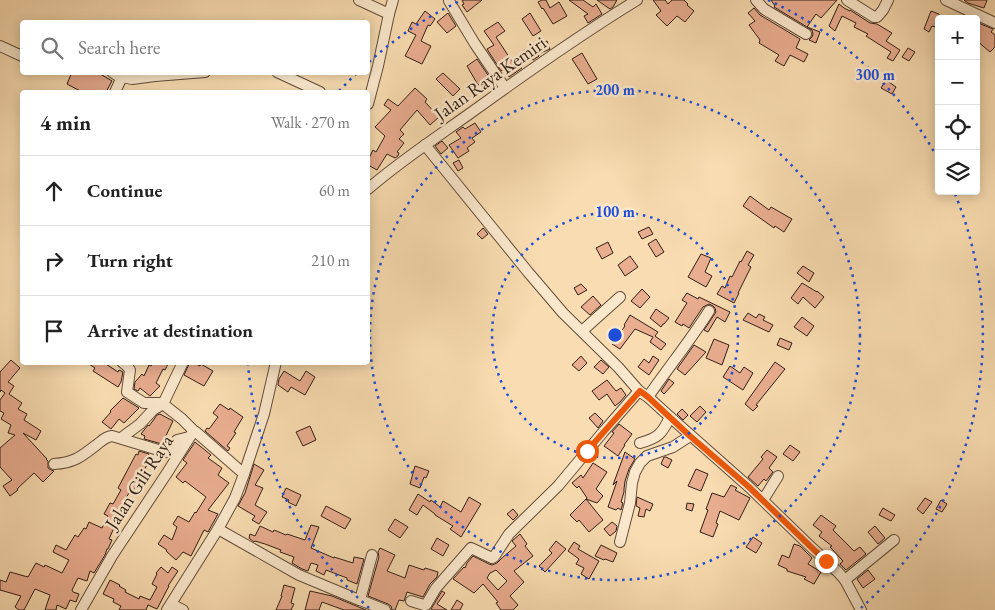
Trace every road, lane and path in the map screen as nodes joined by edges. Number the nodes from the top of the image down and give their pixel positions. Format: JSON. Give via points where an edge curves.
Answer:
{"nodes":[{"id":1,"x":358,"y":0,"type":"edge"},
{"id":2,"x":393,"y":0,"type":"edge"},
{"id":3,"x":637,"y":0,"type":"edge"},
{"id":4,"x":756,"y":0,"type":"edge"},
{"id":5,"x":847,"y":0,"type":"edge"},
{"id":6,"x":888,"y":0,"type":"edge"},
{"id":7,"x":946,"y":0,"type":"edge"},
{"id":8,"x":449,"y":1,"type":"dead end"},
{"id":9,"x":389,"y":14,"type":"junction"},
{"id":10,"x":995,"y":23,"type":"edge"},
{"id":11,"x":806,"y":34,"type":"dead end"},
{"id":12,"x":0,"y":46,"type":"edge"},
{"id":13,"x":20,"y":55,"type":"edge"},
{"id":14,"x":117,"y":75,"type":"edge"},
{"id":15,"x":168,"y":75,"type":"edge"},
{"id":16,"x":283,"y":75,"type":"edge"},
{"id":17,"x":504,"y":88,"type":"junction"},
{"id":18,"x":115,"y":90,"type":"edge"},
{"id":19,"x":316,"y":90,"type":"edge"},
{"id":20,"x":370,"y":96,"type":"edge"},
{"id":21,"x":425,"y":145,"type":"junction"},
{"id":22,"x":370,"y":187,"type":"edge"},
{"id":23,"x":620,"y":297,"type":"dead end"},
{"id":24,"x":710,"y":311,"type":"dead end"},
{"id":25,"x":582,"y":331,"type":"junction"},
{"id":26,"x":126,"y":365,"type":"edge"},
{"id":27,"x":182,"y":365,"type":"edge"},
{"id":28,"x":275,"y":365,"type":"edge"},
{"id":29,"x":644,"y":394,"type":"junction"},
{"id":30,"x":163,"y":404,"type":"junction"},
{"id":31,"x":670,"y":418,"type":"junction"},
{"id":32,"x":192,"y":434,"type":"junction"},
{"id":33,"x":690,"y":436,"type":"junction"},
{"id":34,"x":121,"y":438,"type":"junction"},
{"id":35,"x":640,"y":443,"type":"dead end"},
{"id":36,"x":54,"y":464,"type":"dead end"},
{"id":37,"x":244,"y":474,"type":"junction"},
{"id":38,"x":778,"y":476,"type":"dead end"},
{"id":39,"x":763,"y":500,"type":"junction"},
{"id":40,"x":218,"y":529,"type":"junction"},
{"id":41,"x":894,"y":540,"type":"dead end"},
{"id":42,"x":620,"y":542,"type":"dead end"},
{"id":43,"x":372,"y":555,"type":"dead end"},
{"id":44,"x":845,"y":580,"type":"junction"},
{"id":45,"x":360,"y":600,"type":"junction"},
{"id":46,"x":411,"y":601,"type":"dead end"},
{"id":47,"x":169,"y":607,"type":"edge"},
{"id":48,"x":81,"y":610,"type":"edge"},
{"id":49,"x":183,"y":610,"type":"edge"},
{"id":50,"x":385,"y":610,"type":"edge"},
{"id":51,"x":861,"y":610,"type":"edge"}],
"edges":[{"from":1,"to":9,"type":"street"},
{"from":2,"to":9,"type":"street"},
{"from":3,"to":17,"type":"street","name":"Jalan Raya Kemiri"},
{"from":4,"to":11,"type":"street","via":[[764,9]]},
{"from":5,"to":6,"type":"street","via":[[877,17]]},
{"from":7,"to":10,"type":"street"},
{"from":8,"to":17,"type":"street"},
{"from":9,"to":20,"type":"street"},
{"from":12,"to":13,"type":"street"},
{"from":14,"to":15,"type":"street","via":[[132,79]]},
{"from":14,"to":18,"type":"street"},
{"from":16,"to":19,"type":"street"},
{"from":17,"to":21,"type":"street","name":"Jalan Raya Kemiri"},
{"from":21,"to":22,"type":"street","name":"Jalan Raya Kemiri"},
{"from":21,"to":25,"type":"street","via":[[528,272]]},
{"from":23,"to":25,"type":"street"},
{"from":24,"to":29,"type":"street","via":[[689,342]]},
{"from":25,"to":29,"type":"street"},
{"from":26,"to":30,"type":"street","via":[[130,370],[127,392],[144,403]]},
{"from":27,"to":30,"type":"street"},
{"from":28,"to":37,"type":"street","via":[[264,414]]},
{"from":29,"to":31,"type":"street"},
{"from":29,"to":46,"type":"street","via":[[604,431],[558,486],[509,534],[494,557],[471,548],[436,588],[426,605]]},
{"from":30,"to":32,"type":"street","via":[[182,419]]},
{"from":30,"to":34,"type":"street"},
{"from":31,"to":33,"type":"street"},
{"from":31,"to":35,"type":"street","via":[[654,439]]},
{"from":32,"to":34,"type":"street","via":[[177,440],[168,452]]},
{"from":32,"to":37,"type":"street","name":"Jalan Gili Raya","via":[[196,432]]},
{"from":32,"to":48,"type":"street","name":"Jalan Gili Raya","via":[[112,556]]},
{"from":33,"to":39,"type":"street"},
{"from":33,"to":42,"type":"street","via":[[673,447],[647,456],[640,463],[632,483]]},
{"from":34,"to":36,"type":"street","via":[[106,437],[79,458]]},
{"from":37,"to":40,"type":"street"},
{"from":38,"to":39,"type":"street"},
{"from":39,"to":44,"type":"street"},
{"from":40,"to":45,"type":"street","via":[[299,576]]},
{"from":40,"to":47,"type":"street"},
{"from":41,"to":44,"type":"street"},
{"from":43,"to":45,"type":"street"},
{"from":44,"to":51,"type":"street"},
{"from":45,"to":50,"type":"street"},
{"from":47,"to":49,"type":"street"}]}
